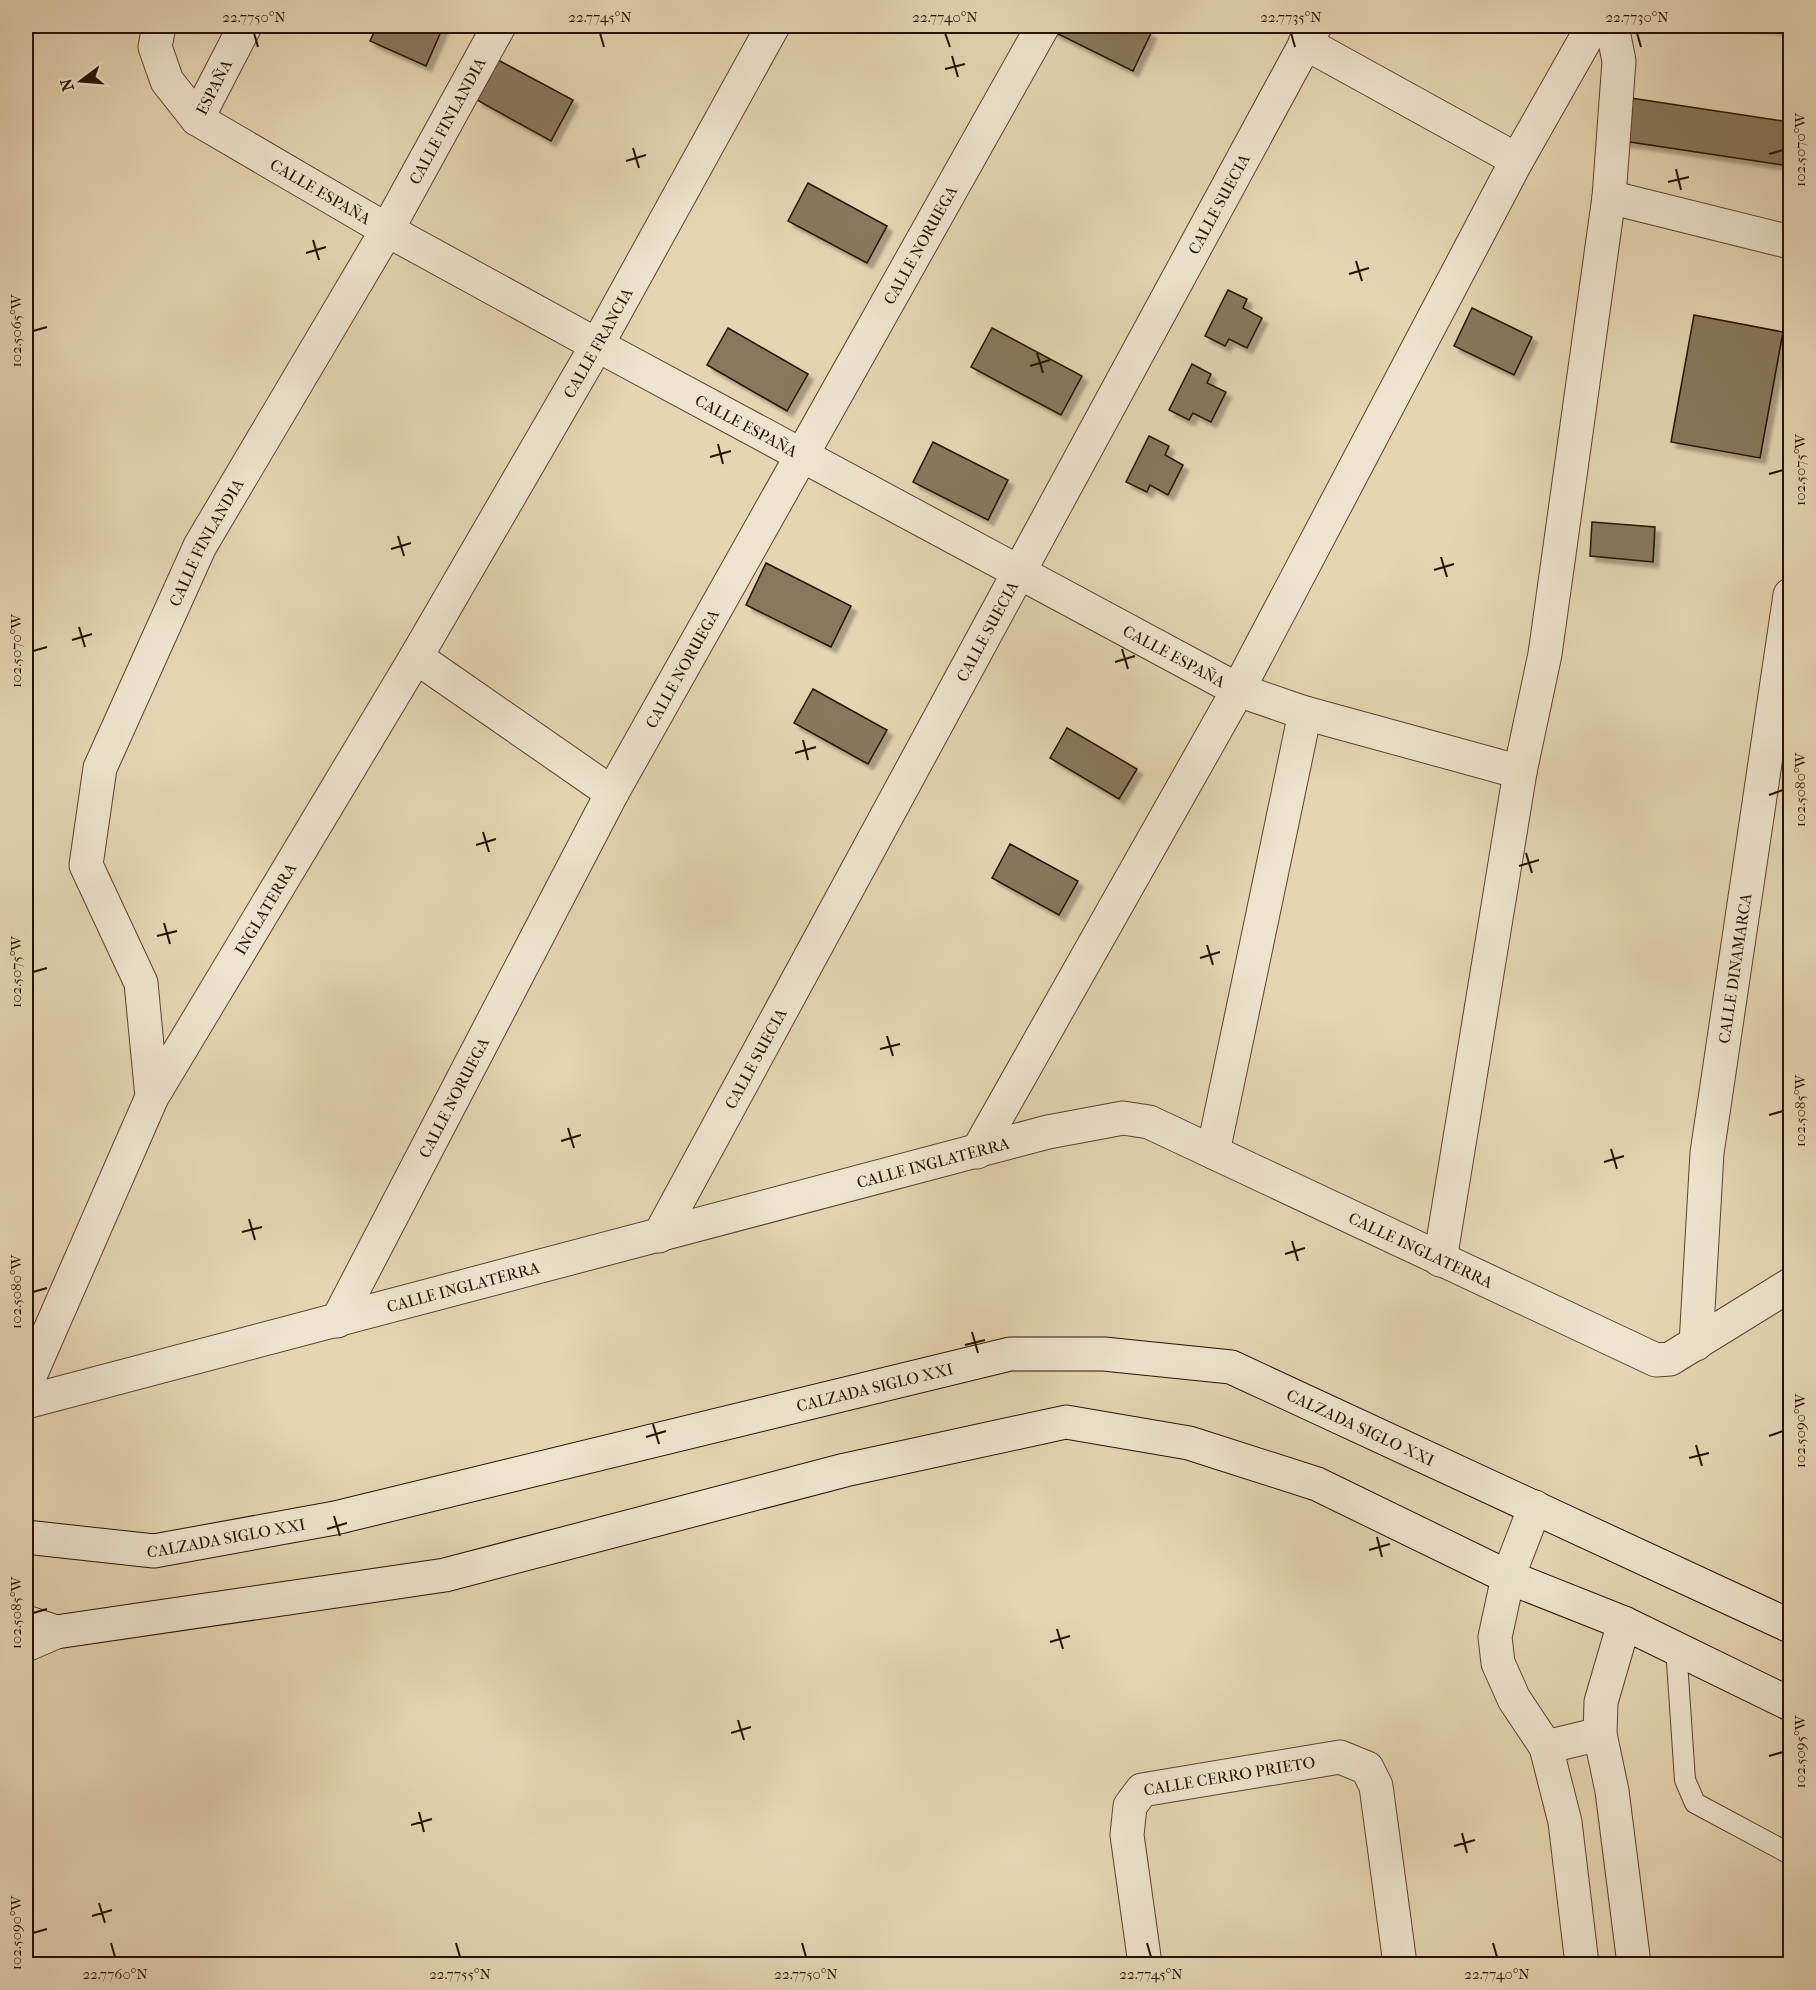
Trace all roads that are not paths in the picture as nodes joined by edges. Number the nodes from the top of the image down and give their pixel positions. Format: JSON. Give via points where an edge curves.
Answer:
{"nodes":[{"id":1,"x":159,"y":26,"type":"edge"},
{"id":2,"x":245,"y":26,"type":"edge"},
{"id":3,"x":499,"y":26,"type":"edge"},
{"id":4,"x":773,"y":26,"type":"edge"},
{"id":5,"x":1042,"y":26,"type":"edge"},
{"id":6,"x":1593,"y":26,"type":"edge"},
{"id":7,"x":1612,"y":26,"type":"edge"},
{"id":8,"x":1310,"y":34,"type":"edge"},
{"id":9,"x":196,"y":119,"type":"junction"},
{"id":10,"x":1517,"y":160,"type":"junction"},
{"id":11,"x":1609,"y":197,"type":"junction"},
{"id":12,"x":387,"y":230,"type":"junction"},
{"id":13,"x":1791,"y":242,"type":"edge"},
{"id":14,"x":597,"y":345,"type":"junction"},
{"id":15,"x":803,"y":455,"type":"junction"},
{"id":16,"x":1019,"y":573,"type":"junction"},
{"id":17,"x":1791,"y":595,"type":"edge"},
{"id":18,"x":417,"y":657,"type":"junction"},
{"id":19,"x":1238,"y":690,"type":"junction"},
{"id":20,"x":1305,"y":713,"type":"junction"},
{"id":21,"x":1520,"y":772,"type":"junction"},
{"id":22,"x":612,"y":793,"type":"junction"},
{"id":23,"x":152,"y":1097,"type":"junction"},
{"id":24,"x":977,"y":1152,"type":"junction"},
{"id":25,"x":1213,"y":1152,"type":"junction"},
{"id":26,"x":659,"y":1236,"type":"junction"},
{"id":27,"x":1440,"y":1260,"type":"junction"},
{"id":28,"x":1791,"y":1285,"type":"edge"},
{"id":29,"x":337,"y":1321,"type":"junction"},
{"id":30,"x":1696,"y":1344,"type":"junction"},
{"id":31,"x":26,"y":1384,"type":"edge"},
{"id":32,"x":26,"y":1402,"type":"edge"},
{"id":33,"x":1535,"y":1508,"type":"junction"},
{"id":34,"x":26,"y":1537,"type":"edge"},
{"id":35,"x":1508,"y":1577,"type":"junction"},
{"id":36,"x":26,"y":1622,"type":"edge"},
{"id":37,"x":1624,"y":1623,"type":"junction"},
{"id":38,"x":1791,"y":1626,"type":"edge"},
{"id":39,"x":56,"y":1632,"type":"junction"},
{"id":40,"x":26,"y":1645,"type":"edge"},
{"id":41,"x":1676,"y":1647,"type":"junction"},
{"id":42,"x":1791,"y":1704,"type":"edge"},
{"id":43,"x":1600,"y":1734,"type":"junction"},
{"id":44,"x":1546,"y":1747,"type":"junction"},
{"id":45,"x":1791,"y":1854,"type":"edge"},
{"id":46,"x":1145,"y":1965,"type":"edge"},
{"id":47,"x":1400,"y":1965,"type":"edge"},
{"id":48,"x":1582,"y":1965,"type":"edge"},
{"id":49,"x":1634,"y":1965,"type":"edge"}],
"edges":[{"from":1,"to":9,"type":"street","name":"ESPAÑA","via":[[155,46],[167,81]]},
{"from":2,"to":9,"type":"street","name":"ESPAÑA"},
{"from":3,"to":12,"type":"street","name":"CALLE FINLANDIA"},
{"from":4,"to":14,"type":"street","name":"CALLE FRANCIA"},
{"from":5,"to":15,"type":"street","name":"CALLE NORUEGA"},
{"from":6,"to":10,"type":"street"},
{"from":7,"to":11,"type":"street","via":[[1619,61]]},
{"from":8,"to":10,"type":"street"},
{"from":8,"to":16,"type":"street","name":"CALLE SUECIA"},
{"from":9,"to":12,"type":"street","name":"CALLE ESPAÑA"},
{"from":10,"to":19,"type":"street"},
{"from":11,"to":13,"type":"street"},
{"from":11,"to":21,"type":"street","via":[[1545,654]]},
{"from":12,"to":14,"type":"street","name":"CALLE ESPAÑA"},
{"from":12,"to":23,"type":"street","name":"CALLE FINLANDIA","via":[[200,546],[100,768],[86,865],[141,983]]},
{"from":14,"to":15,"type":"street","name":"CALLE ESPAÑA"},
{"from":14,"to":18,"type":"street","name":"CALLE FRANCIA"},
{"from":15,"to":16,"type":"street","name":"CALLE ESPAÑA"},
{"from":15,"to":22,"type":"street","name":"CALLE NORUEGA"},
{"from":16,"to":19,"type":"street","name":"CALLE ESPAÑA"},
{"from":16,"to":26,"type":"street","name":"CALLE SUECIA"},
{"from":17,"to":30,"type":"street","name":"CALLE DINAMARCA","via":[[1707,1153]]},
{"from":18,"to":22,"type":"street"},
{"from":18,"to":23,"type":"street","name":"INGLATERRA"},
{"from":19,"to":20,"type":"street","name":"CALLE ESPAÑA"},
{"from":19,"to":24,"type":"street"},
{"from":20,"to":21,"type":"street","name":"CALLE ESPAÑA"},
{"from":20,"to":25,"type":"street"},
{"from":21,"to":27,"type":"street"},
{"from":22,"to":29,"type":"street","name":"CALLE NORUEGA"},
{"from":23,"to":31,"type":"street","name":"INGLATERRA"},
{"from":24,"to":25,"type":"street","name":"CALLE INGLATERRA","via":[[1048,1132],[1123,1118],[1149,1122]]},
{"from":24,"to":26,"type":"street","name":"CALLE INGLATERRA"},
{"from":25,"to":27,"type":"street","name":"CALLE INGLATERRA"},
{"from":26,"to":29,"type":"street","name":"CALLE INGLATERRA"},
{"from":27,"to":30,"type":"street","name":"CALLE INGLATERRA","via":[[1656,1360],[1670,1359]]},
{"from":28,"to":30,"type":"street","name":"CALLE INGLATERRA"},
{"from":29,"to":32,"type":"street","name":"CALLE INGLATERRA"},
{"from":33,"to":34,"type":"street","name":"CALZADA SIGLO XXI","via":[[1231,1367],[1104,1354],[1010,1354],[335,1518],[154,1551]]},
{"from":33,"to":35,"type":"street"},
{"from":33,"to":38,"type":"street","name":"CALZADA SIGLO XXI"},
{"from":35,"to":37,"type":"street"},
{"from":35,"to":39,"type":"street","via":[[1317,1484],[1189,1443],[1066,1422],[845,1470],[445,1575]]},
{"from":35,"to":44,"type":"street","via":[[1494,1637],[1498,1663],[1514,1699]]},
{"from":36,"to":39,"type":"street"},
{"from":37,"to":41,"type":"street"},
{"from":37,"to":43,"type":"street","via":[[1601,1702]]},
{"from":39,"to":40,"type":"street"},
{"from":41,"to":42,"type":"street"},
{"from":41,"to":45,"type":"lane","via":[[1685,1780],[1695,1803]]},
{"from":43,"to":44,"type":"street"},
{"from":43,"to":49,"type":"street","via":[[1612,1791]]},
{"from":44,"to":48,"type":"street","via":[[1565,1822]]},
{"from":46,"to":47,"type":"street","name":"CALLE CERRO PRIETO","via":[[1127,1835],[1130,1806],[1142,1790],[1340,1757],[1368,1768],[1376,1786]]}]}
